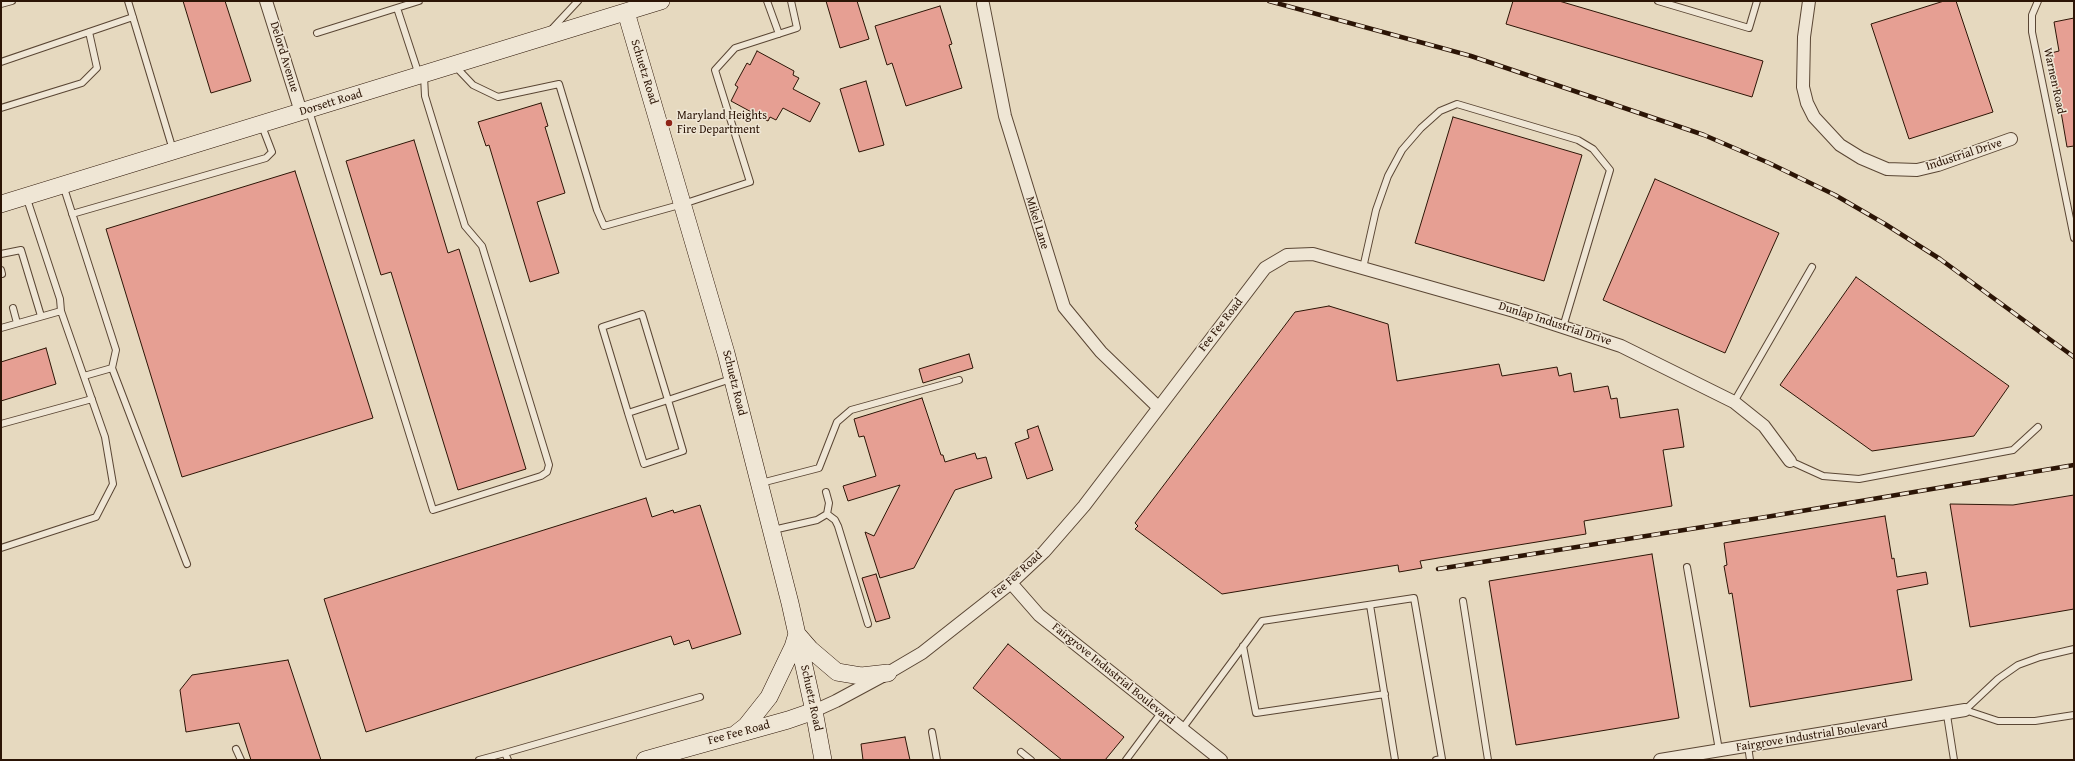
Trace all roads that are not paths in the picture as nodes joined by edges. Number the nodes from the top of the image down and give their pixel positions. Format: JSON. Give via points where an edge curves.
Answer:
{"nodes":[{"id":1,"x":12,"y":1,"type":"edge"},
{"id":2,"x":128,"y":1,"type":"edge"},
{"id":3,"x":266,"y":1,"type":"edge"},
{"id":4,"x":419,"y":1,"type":"edge"},
{"id":5,"x":578,"y":1,"type":"edge"},
{"id":6,"x":661,"y":1,"type":"edge"},
{"id":7,"x":767,"y":1,"type":"edge"},
{"id":8,"x":791,"y":1,"type":"edge"},
{"id":9,"x":1658,"y":1,"type":"edge"},
{"id":10,"x":1757,"y":1,"type":"edge"},
{"id":11,"x":1809,"y":1,"type":"edge"},
{"id":12,"x":2038,"y":1,"type":"edge"},
{"id":13,"x":1,"y":4,"type":"edge"},
{"id":14,"x":983,"y":4,"type":"dead end"},
{"id":15,"x":397,"y":8,"type":"junction"},
{"id":16,"x":625,"y":9,"type":"junction"},
{"id":17,"x":133,"y":17,"type":"junction"},
{"id":18,"x":89,"y":32,"type":"junction"},
{"id":19,"x":317,"y":33,"type":"dead end"},
{"id":20,"x":779,"y":34,"type":"junction"},
{"id":21,"x":544,"y":37,"type":"junction"},
{"id":22,"x":1,"y":62,"type":"edge"},
{"id":23,"x":454,"y":65,"type":"junction"},
{"id":24,"x":422,"y":75,"type":"junction"},
{"id":25,"x":1,"y":108,"type":"edge"},
{"id":26,"x":305,"y":111,"type":"junction"},
{"id":27,"x":261,"y":124,"type":"junction"},
{"id":28,"x":2011,"y":139,"type":"dead end"},
{"id":29,"x":173,"y":151,"type":"junction"},
{"id":30,"x":63,"y":185,"type":"junction"},
{"id":31,"x":26,"y":196,"type":"junction"},
{"id":32,"x":1,"y":204,"type":"edge"},
{"id":33,"x":683,"y":204,"type":"junction"},
{"id":34,"x":72,"y":214,"type":"junction"},
{"id":35,"x":2074,"y":238,"type":"edge"},
{"id":36,"x":1,"y":254,"type":"edge"},
{"id":37,"x":1287,"y":255,"type":"joint"},
{"id":38,"x":1812,"y":267,"type":"dead end"},
{"id":39,"x":1363,"y":268,"type":"junction"},
{"id":40,"x":13,"y":308,"type":"dead end"},
{"id":41,"x":61,"y":311,"type":"junction"},
{"id":42,"x":41,"y":316,"type":"junction"},
{"id":43,"x":17,"y":323,"type":"junction"},
{"id":44,"x":1563,"y":327,"type":"junction"},
{"id":45,"x":1,"y":328,"type":"edge"},
{"id":46,"x":112,"y":368,"type":"junction"},
{"id":47,"x":84,"y":376,"type":"junction"},
{"id":48,"x":732,"y":378,"type":"junction"},
{"id":49,"x":959,"y":380,"type":"dead end"},
{"id":50,"x":92,"y":399,"type":"junction"},
{"id":51,"x":668,"y":400,"type":"junction"},
{"id":52,"x":1734,"y":402,"type":"junction"},
{"id":53,"x":1158,"y":407,"type":"junction"},
{"id":54,"x":628,"y":413,"type":"junction"},
{"id":55,"x":1,"y":424,"type":"edge"},
{"id":56,"x":2038,"y":428,"type":"dead end"},
{"id":57,"x":1790,"y":461,"type":"joint"},
{"id":58,"x":759,"y":483,"type":"junction"},
{"id":59,"x":826,"y":492,"type":"dead end"},
{"id":60,"x":827,"y":514,"type":"junction"},
{"id":61,"x":771,"y":530,"type":"junction"},
{"id":62,"x":1,"y":548,"type":"edge"},
{"id":63,"x":187,"y":564,"type":"dead end"},
{"id":64,"x":1687,"y":567,"type":"dead end"},
{"id":65,"x":1011,"y":583,"type":"junction"},
{"id":66,"x":1463,"y":601,"type":"dead end"},
{"id":67,"x":1370,"y":605,"type":"junction"},
{"id":68,"x":868,"y":624,"type":"dead end"},
{"id":69,"x":797,"y":634,"type":"junction"},
{"id":70,"x":1243,"y":646,"type":"junction"},
{"id":71,"x":2074,"y":649,"type":"edge"},
{"id":72,"x":888,"y":674,"type":"junction"},
{"id":73,"x":1385,"y":694,"type":"junction"},
{"id":74,"x":700,"y":697,"type":"dead end"},
{"id":75,"x":1965,"y":710,"type":"junction"},
{"id":76,"x":814,"y":711,"type":"junction"},
{"id":77,"x":1162,"y":713,"type":"junction"},
{"id":78,"x":1947,"y":714,"type":"junction"},
{"id":79,"x":2074,"y":715,"type":"edge"},
{"id":80,"x":1182,"y":729,"type":"junction"},
{"id":81,"x":932,"y":732,"type":"dead end"},
{"id":82,"x":734,"y":735,"type":"junction"},
{"id":83,"x":1748,"y":746,"type":"junction"},
{"id":84,"x":236,"y":749,"type":"dead end"},
{"id":85,"x":1719,"y":750,"type":"junction"},
{"id":86,"x":1021,"y":752,"type":"dead end"},
{"id":87,"x":505,"y":753,"type":"junction"},
{"id":88,"x":241,"y":760,"type":"edge"},
{"id":89,"x":479,"y":760,"type":"edge"},
{"id":90,"x":508,"y":760,"type":"edge"},
{"id":91,"x":645,"y":760,"type":"edge"},
{"id":92,"x":823,"y":760,"type":"edge"},
{"id":93,"x":937,"y":760,"type":"edge"},
{"id":94,"x":1031,"y":760,"type":"edge"},
{"id":95,"x":1126,"y":760,"type":"edge"},
{"id":96,"x":1221,"y":760,"type":"edge"},
{"id":97,"x":1395,"y":760,"type":"edge"},
{"id":98,"x":1436,"y":760,"type":"edge"},
{"id":99,"x":1488,"y":760,"type":"edge"},
{"id":100,"x":1660,"y":760,"type":"edge"},
{"id":101,"x":1750,"y":760,"type":"edge"},
{"id":102,"x":1954,"y":760,"type":"edge"}],
"edges":[{"from":1,"to":13,"type":"lane"},
{"from":2,"to":17,"type":"lane"},
{"from":3,"to":26,"type":"street","name":"Delord Avenue"},
{"from":4,"to":15,"type":"lane"},
{"from":5,"to":21,"type":"lane"},
{"from":6,"to":16,"type":"main road","name":"Dorsett Road"},
{"from":7,"to":20,"type":"lane"},
{"from":8,"to":20,"type":"lane","via":[[797,28]]},
{"from":9,"to":10,"type":"lane","via":[[1749,28]]},
{"from":11,"to":28,"type":"street","name":"Industrial Drive","via":[[1804,37],[1803,87],[1814,116],[1840,145],[1861,158],[1887,169],[1917,170]]},
{"from":12,"to":35,"type":"lane","name":"Warnen Road","via":[[2032,15],[2032,32]]},
{"from":14,"to":53,"type":"street","name":"Mikel Lane","via":[[1004,116],[1064,307],[1101,352]]},
{"from":15,"to":19,"type":"lane"},
{"from":15,"to":24,"type":"lane"},
{"from":16,"to":21,"type":"main road","name":"Dorsett Road"},
{"from":16,"to":33,"type":"main road","name":"Schuetz Road"},
{"from":17,"to":18,"type":"lane"},
{"from":17,"to":29,"type":"lane"},
{"from":18,"to":22,"type":"lane"},
{"from":18,"to":25,"type":"lane","via":[[97,68],[82,83]]},
{"from":20,"to":33,"type":"lane","via":[[735,48],[716,70],[750,182]]},
{"from":21,"to":23,"type":"main road","name":"Dorsett Road"},
{"from":23,"to":24,"type":"main road","name":"Dorsett Road"},
{"from":23,"to":33,"type":"lane","via":[[473,84],[498,97],[559,84],[604,226]]},
{"from":24,"to":26,"type":"main road","name":"Dorsett Road"},
{"from":24,"to":26,"type":"lane","via":[[425,96],[465,226],[482,246],[549,465],[547,472],[541,476],[432,510]]},
{"from":26,"to":27,"type":"main road","name":"Dorsett Road"},
{"from":27,"to":29,"type":"main road","name":"Dorsett Road"},
{"from":27,"to":34,"type":"lane","via":[[272,152],[266,158]]},
{"from":29,"to":30,"type":"main road","name":"Dorsett Road"},
{"from":30,"to":31,"type":"main road","name":"Dorsett Road"},
{"from":30,"to":34,"type":"lane"},
{"from":31,"to":32,"type":"main road","name":"Dorsett Road"},
{"from":31,"to":41,"type":"lane"},
{"from":33,"to":48,"type":"main road","name":"Schuetz Road"},
{"from":34,"to":46,"type":"lane","via":[[116,350]]},
{"from":36,"to":42,"type":"lane","via":[[21,250]]},
{"from":37,"to":39,"type":"street","name":"Dunlap Industrial Drive","via":[[1313,254]]},
{"from":37,"to":53,"type":"street","name":"Fee Fee Road","via":[[1265,268]]},
{"from":38,"to":52,"type":"lane"},
{"from":39,"to":44,"type":"street","name":"Dunlap Industrial Drive"},
{"from":39,"to":44,"type":"lane","via":[[1376,210],[1388,176],[1402,150],[1440,111],[1457,104],[1472,108],[1578,140],[1593,148],[1610,170]]},
{"from":40,"to":43,"type":"lane"},
{"from":41,"to":42,"type":"lane"},
{"from":41,"to":47,"type":"lane"},
{"from":42,"to":43,"type":"lane"},
{"from":43,"to":45,"type":"lane"},
{"from":44,"to":52,"type":"street","name":"Dunlap Industrial Drive","via":[[1621,346]]},
{"from":46,"to":47,"type":"lane"},
{"from":46,"to":63,"type":"lane"},
{"from":47,"to":50,"type":"lane"},
{"from":48,"to":51,"type":"lane"},
{"from":48,"to":58,"type":"main road","name":"Schuetz Road"},
{"from":49,"to":58,"type":"lane","via":[[851,410],[837,422],[819,468]]},
{"from":50,"to":55,"type":"lane"},
{"from":50,"to":62,"type":"lane","via":[[105,437],[113,484],[96,517]]},
{"from":51,"to":54,"type":"lane"},
{"from":51,"to":54,"type":"lane","via":[[683,451],[644,464]]},
{"from":51,"to":54,"type":"lane","via":[[642,314],[602,327]]},
{"from":52,"to":57,"type":"street","name":"Dunlap Industrial Drive","via":[[1764,426]]},
{"from":53,"to":65,"type":"street","name":"Fee Fee Road","via":[[1084,506],[1044,552]]},
{"from":56,"to":57,"type":"lane","via":[[2013,450],[1859,479],[1823,476]]},
{"from":58,"to":61,"type":"main road","name":"Schuetz Road"},
{"from":59,"to":60,"type":"lane","via":[[829,502]]},
{"from":60,"to":61,"type":"lane","via":[[817,520]]},
{"from":60,"to":68,"type":"lane","via":[[838,526]]},
{"from":61,"to":69,"type":"main road","name":"Schuetz Road"},
{"from":64,"to":85,"type":"lane"},
{"from":65,"to":72,"type":"street","name":"Fee Fee Road","via":[[922,653]]},
{"from":65,"to":77,"type":"street","name":"Fairgrove Industrial Boulevard","via":[[1039,615]]},
{"from":66,"to":99,"type":"lane"},
{"from":67,"to":70,"type":"lane","via":[[1262,621]]},
{"from":67,"to":73,"type":"lane"},
{"from":67,"to":98,"type":"lane","via":[[1414,598],[1442,759]]},
{"from":69,"to":72,"type":"main road","via":[[837,672],[861,676]]},
{"from":69,"to":76,"type":"main road","name":"Schuetz Road"},
{"from":69,"to":82,"type":"main road","via":[[769,697],[746,726]]},
{"from":70,"to":73,"type":"lane","via":[[1256,713]]},
{"from":70,"to":80,"type":"lane"},
{"from":71,"to":75,"type":"lane","via":[[2040,656],[2018,665],[1998,678]]},
{"from":72,"to":76,"type":"street","name":"Fee Fee Road"},
{"from":73,"to":97,"type":"lane"},
{"from":74,"to":87,"type":"lane"},
{"from":75,"to":78,"type":"street","name":"Fairgrove Industrial Boulevard"},
{"from":75,"to":79,"type":"lane","via":[[1998,721],[2036,721]]},
{"from":76,"to":82,"type":"main road","name":"Fee Fee Road"},
{"from":76,"to":92,"type":"main road","name":"Schuetz Road"},
{"from":77,"to":80,"type":"street","name":"Fairgrove Industrial Boulevard"},
{"from":77,"to":95,"type":"lane"},
{"from":78,"to":83,"type":"street","name":"Fairgrove Industrial Boulevard"},
{"from":78,"to":102,"type":"lane"},
{"from":80,"to":96,"type":"street","name":"Fairgrove Industrial Boulevard"},
{"from":81,"to":93,"type":"lane"},
{"from":82,"to":91,"type":"main road","name":"Fee Fee Road"},
{"from":83,"to":85,"type":"street","name":"Fairgrove Industrial Boulevard"},
{"from":83,"to":101,"type":"lane"},
{"from":84,"to":88,"type":"lane"},
{"from":85,"to":100,"type":"street","name":"Fairgrove Industrial Boulevard"},
{"from":86,"to":94,"type":"lane"},
{"from":87,"to":89,"type":"lane"},
{"from":87,"to":90,"type":"lane"}]}
